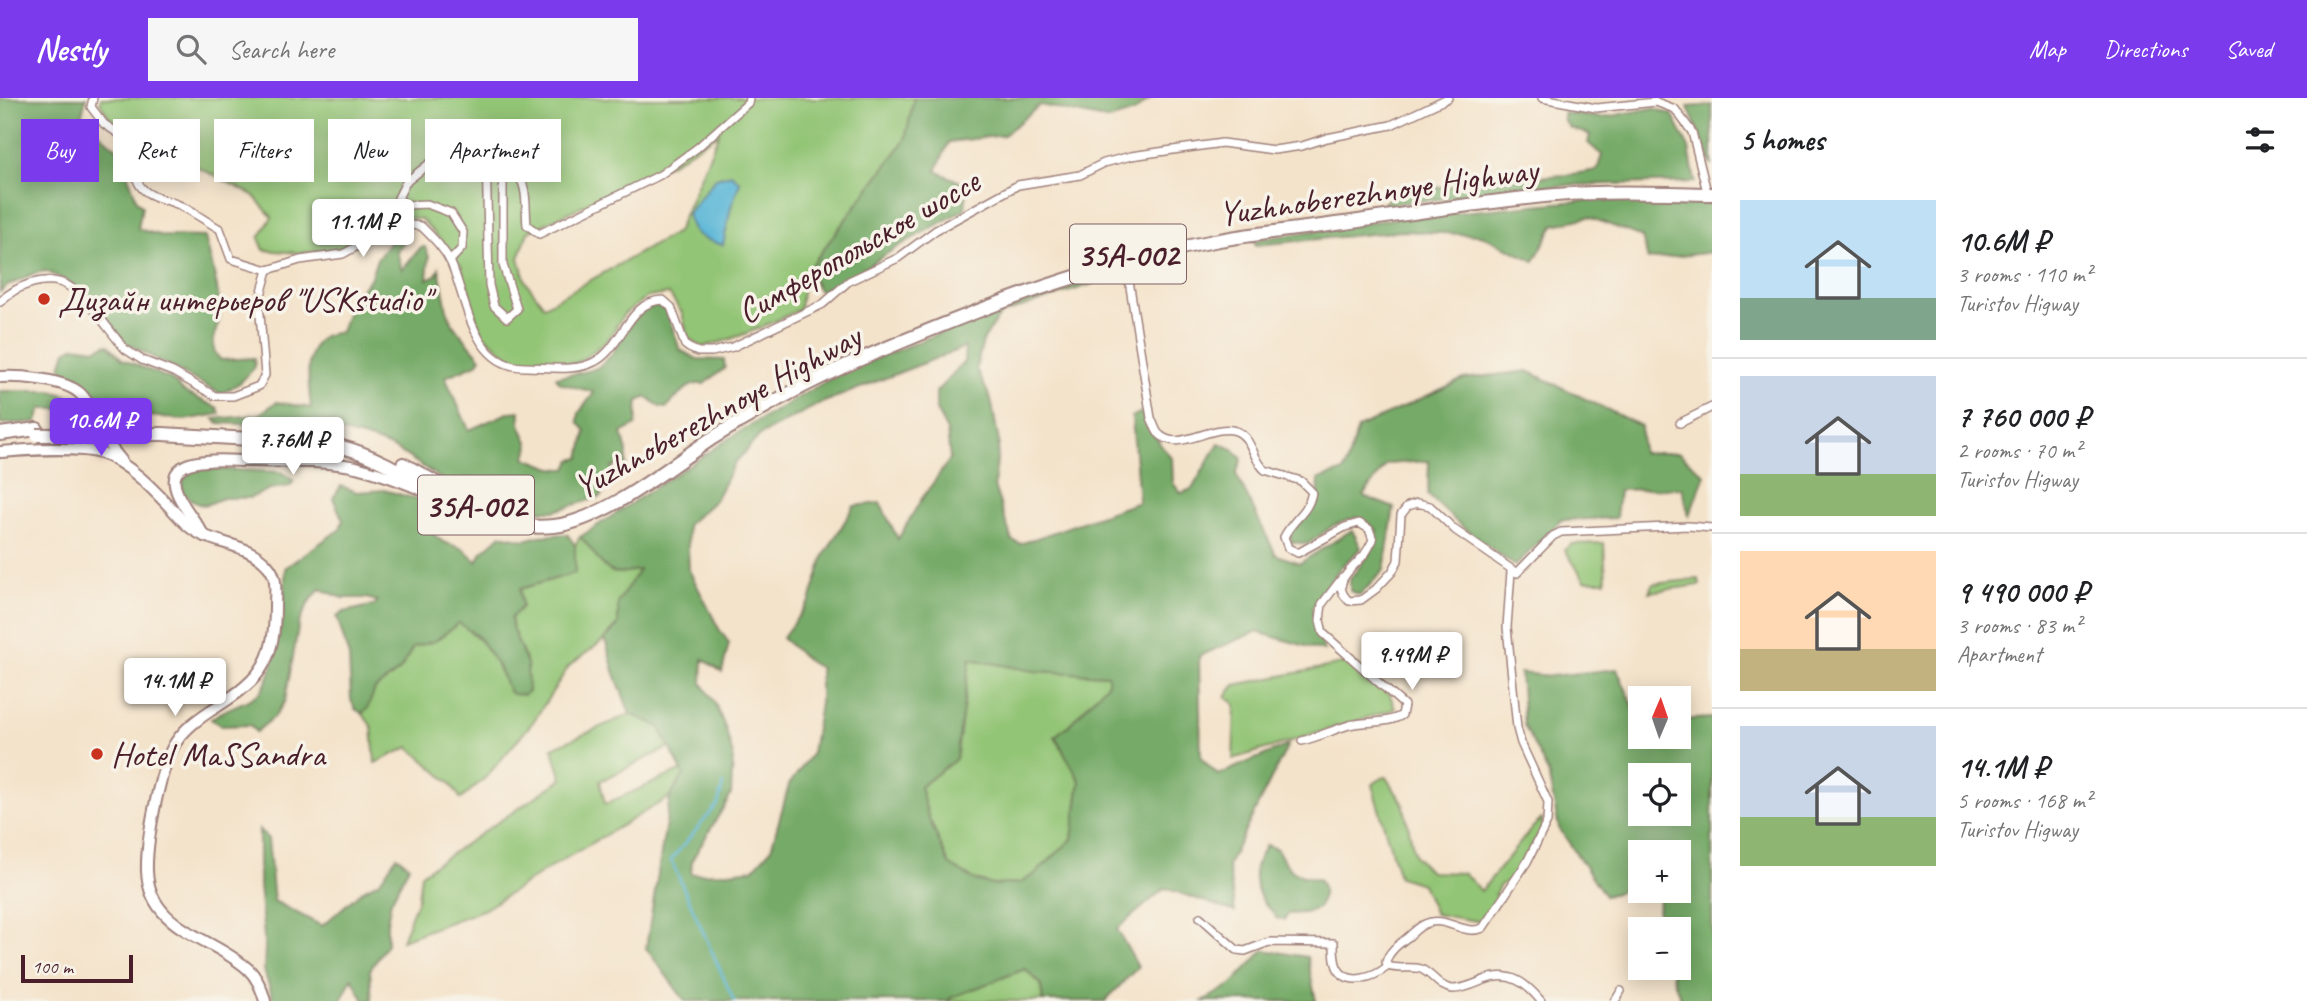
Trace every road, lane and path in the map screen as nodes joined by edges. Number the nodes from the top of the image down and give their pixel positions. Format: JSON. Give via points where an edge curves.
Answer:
{"nodes":[{"id":1,"x":93,"y":98,"type":"edge"},
{"id":2,"x":749,"y":98,"type":"edge"},
{"id":3,"x":1448,"y":98,"type":"edge"},
{"id":4,"x":1542,"y":98,"type":"edge"},
{"id":5,"x":1591,"y":98,"type":"edge"},
{"id":6,"x":1582,"y":106,"type":"junction"},
{"id":7,"x":1709,"y":191,"type":"edge"},
{"id":8,"x":1152,"y":249,"type":"junction"},
{"id":9,"x":450,"y":261,"type":"junction"},
{"id":10,"x":1129,"y":261,"type":"junction"},
{"id":11,"x":1106,"y":264,"type":"junction"},
{"id":12,"x":268,"y":270,"type":"junction"},
{"id":13,"x":0,"y":302,"type":"edge"},
{"id":14,"x":0,"y":377,"type":"edge"},
{"id":15,"x":1712,"y":407,"type":"edge"},
{"id":16,"x":1680,"y":423,"type":"dead end"},
{"id":17,"x":162,"y":431,"type":"junction"},
{"id":18,"x":1,"y":435,"type":"edge"},
{"id":19,"x":105,"y":440,"type":"dead end"},
{"id":20,"x":69,"y":450,"type":"junction"},
{"id":21,"x":0,"y":452,"type":"edge"},
{"id":22,"x":130,"y":470,"type":"junction"},
{"id":23,"x":450,"y":501,"type":"junction"},
{"id":24,"x":1712,"y":528,"type":"edge"},
{"id":25,"x":204,"y":536,"type":"junction"},
{"id":26,"x":1511,"y":571,"type":"junction"},
{"id":27,"x":1344,"y":576,"type":"junction"},
{"id":28,"x":1302,"y":741,"type":"dead end"},
{"id":29,"x":1200,"y":917,"type":"dead end"},
{"id":30,"x":1388,"y":966,"type":"junction"},
{"id":31,"x":1621,"y":991,"type":"dead end"},
{"id":32,"x":265,"y":1001,"type":"edge"},
{"id":33,"x":1541,"y":1001,"type":"edge"},
{"id":34,"x":1615,"y":1001,"type":"edge"}],
"edges":[{"from":1,"to":12,"type":"street","via":[[91,107],[104,124],[135,144],[137,182],[143,190],[220,229],[231,259]]},
{"from":2,"to":9,"type":"street","via":[[697,148],[660,175],[539,234],[527,225],[521,176],[506,174],[503,265],[517,309],[507,318],[494,306],[489,285],[486,152],[480,140],[459,140],[406,182],[398,198],[406,205],[427,204],[451,213],[463,232],[462,248]]},
{"from":3,"to":9,"type":"street","name":"Симферопольское шоссе","via":[[1391,125],[1302,146],[1274,150],[1222,143],[1131,156],[1080,174],[1018,185],[936,230],[898,258],[849,281],[823,304],[733,347],[712,352],[698,352],[685,345],[670,307],[655,300],[634,315],[594,363],[510,366],[482,345]]},
{"from":4,"to":6,"type":"street"},
{"from":5,"to":6,"type":"street"},
{"from":6,"to":7,"type":"street","via":[[1610,108],[1656,102],[1675,109],[1692,132]]},
{"from":7,"to":8,"type":"highway","name":"Yuzhnoberezhnoye Highway","number":"35А-002","via":[[1556,189],[1224,233]]},
{"from":7,"to":10,"type":"highway","name":"Yuzhnoberezhnoye Highway","number":"35А-002","via":[[1555,195],[1435,209],[1217,240]]},
{"from":8,"to":10,"type":"highway"},
{"from":8,"to":11,"type":"highway","name":"Yuzhnoberezhnoye Highway","number":"35А-002"},
{"from":9,"to":12,"type":"street","name":"Симферопольское шоссе","via":[[421,226],[397,224],[343,254]]},
{"from":10,"to":11,"type":"highway","name":"Yuzhnoberezhnoye Highway","number":"35А-002"},
{"from":10,"to":27,"type":"street","via":[[1150,418],[1158,433],[1174,441],[1225,429],[1238,432],[1265,470],[1301,481],[1312,492],[1310,505],[1283,537],[1288,548],[1298,553],[1345,527],[1359,523],[1369,529],[1373,540],[1367,552]]},
{"from":11,"to":17,"type":"highway","name":"Yuzhnoberezhnoye Highway","number":"35А-002","via":[[1044,280],[821,370],[729,421],[604,502],[562,518],[524,519],[493,512],[388,457],[340,440]]},
{"from":11,"to":23,"type":"highway","name":"Yuzhnoberezhnoye Highway","number":"35А-002","via":[[835,371],[716,436],[608,507],[578,521],[550,527],[508,523]]},
{"from":12,"to":13,"type":"street","via":[[258,302],[265,375],[259,386],[233,396],[215,396],[134,355],[69,286],[35,282],[12,291]]},
{"from":14,"to":20,"type":"main road","via":[[71,387],[83,397],[99,423],[99,436],[93,444]]},
{"from":15,"to":16,"type":"street"},
{"from":17,"to":18,"type":"highway","name":"Yuzhnoberezhnoye Highway","number":"35А-002","via":[[78,427]]},
{"from":17,"to":23,"type":"highway","name":"Yuzhnoberezhnoye Highway","number":"35А-002","via":[[338,446],[385,463]]},
{"from":19,"to":22,"type":"main road"},
{"from":20,"to":21,"type":"main road"},
{"from":20,"to":22,"type":"main road","via":[[101,453]]},
{"from":22,"to":25,"type":"main road"},
{"from":23,"to":25,"type":"main road","via":[[355,467],[201,462],[183,467],[175,481],[178,495]]},
{"from":24,"to":26,"type":"street","via":[[1561,532],[1521,571]]},
{"from":25,"to":32,"type":"main road","via":[[253,552],[271,570],[276,586],[270,653],[255,680],[193,722],[173,748],[163,772],[148,849],[149,890],[172,921],[248,969]]},
{"from":26,"to":27,"type":"street","via":[[1430,506],[1417,502],[1401,515],[1398,561],[1376,589],[1361,600],[1349,601],[1340,586]]},
{"from":26,"to":30,"type":"street","via":[[1507,627],[1517,728],[1548,802],[1547,822],[1527,862],[1483,928],[1472,932],[1425,923],[1390,952]]},
{"from":27,"to":28,"type":"street","via":[[1322,604],[1323,634],[1394,694],[1404,705],[1402,715]]},
{"from":29,"to":30,"type":"street","via":[[1237,950],[1269,942],[1334,943],[1337,966],[1350,978],[1377,976]]},
{"from":30,"to":33,"type":"street","via":[[1423,970],[1448,989],[1495,977],[1510,978],[1522,981]]},
{"from":31,"to":34,"type":"street"}]}
